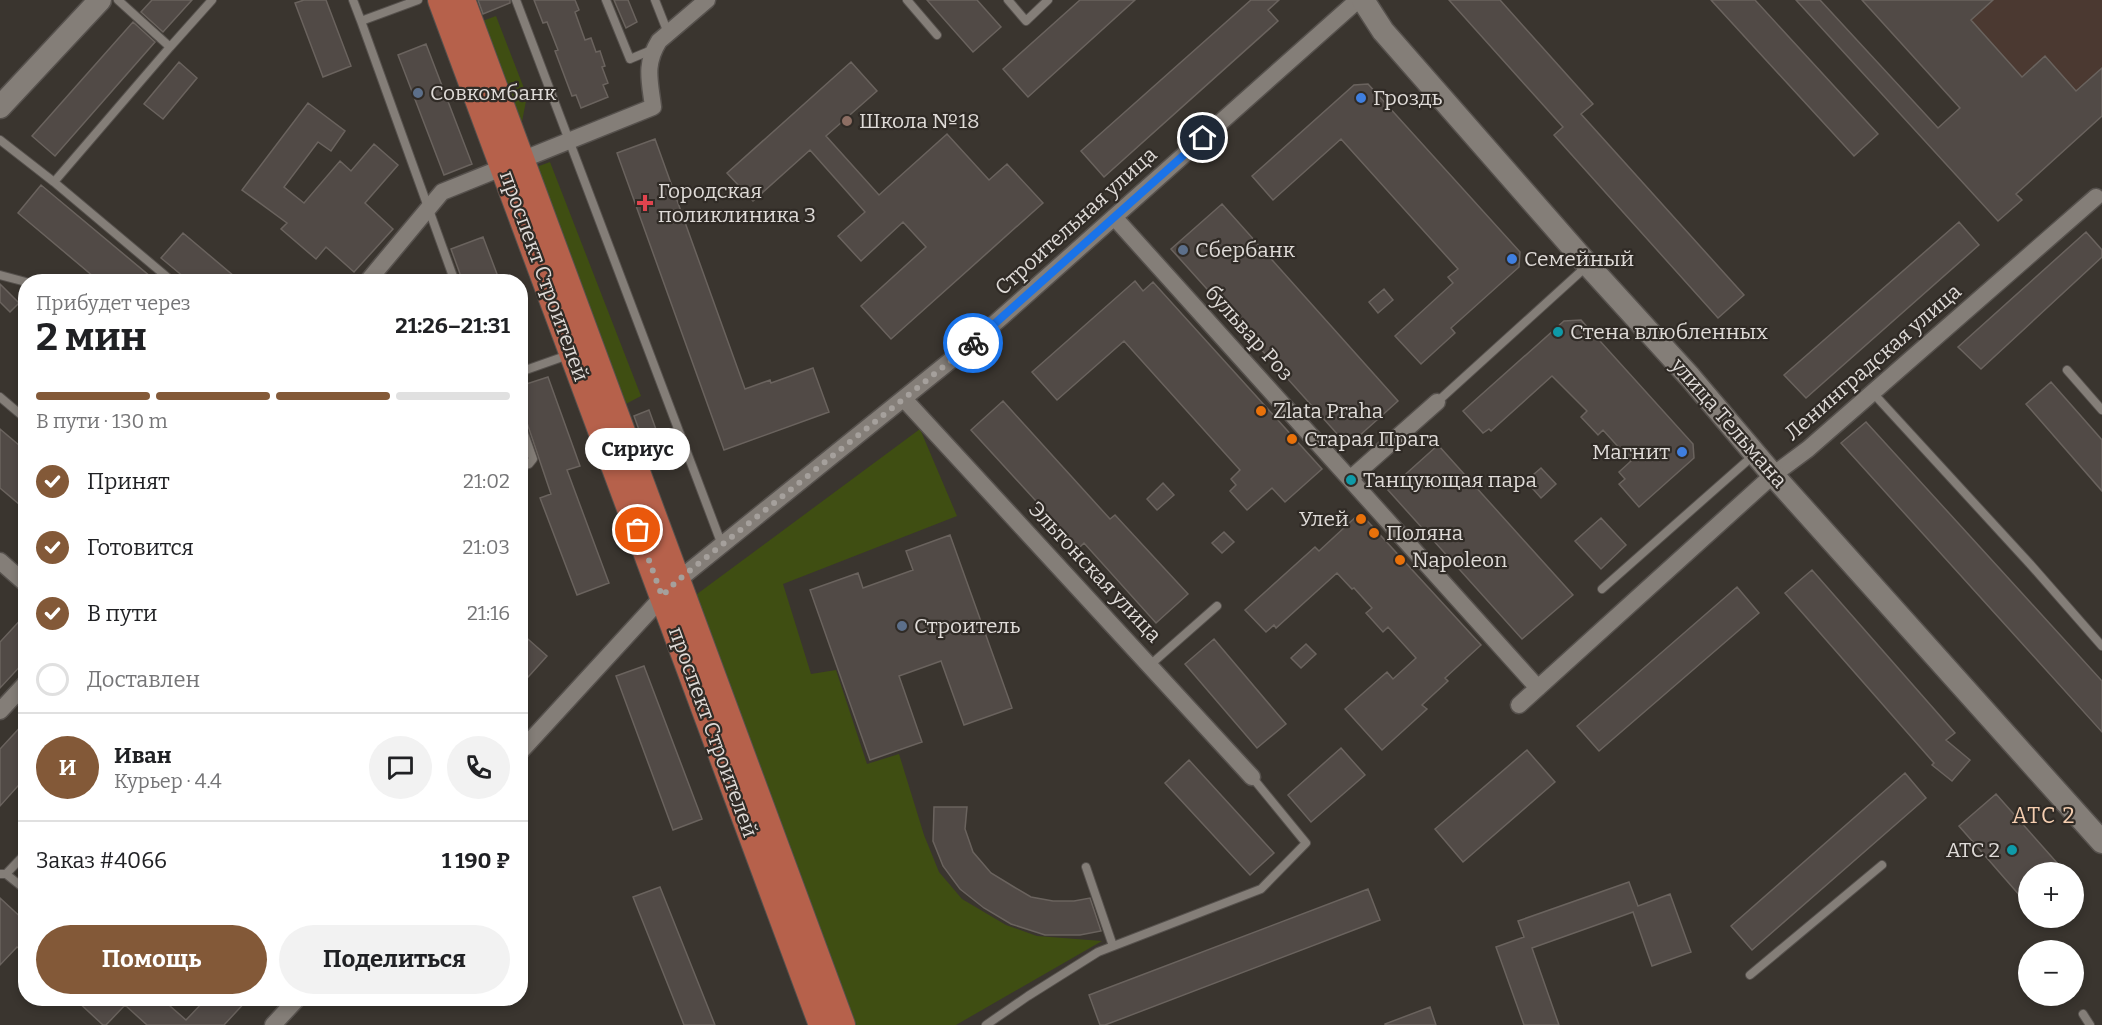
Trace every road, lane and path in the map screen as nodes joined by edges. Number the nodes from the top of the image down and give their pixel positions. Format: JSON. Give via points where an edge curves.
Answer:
{"nodes":[{"id":1,"x":100,"y":0,"type":"edge"},
{"id":2,"x":118,"y":0,"type":"edge"},
{"id":3,"x":212,"y":0,"type":"edge"},
{"id":4,"x":353,"y":0,"type":"edge"},
{"id":5,"x":418,"y":0,"type":"edge"},
{"id":6,"x":441,"y":0,"type":"edge"},
{"id":7,"x":462,"y":0,"type":"edge"},
{"id":8,"x":516,"y":0,"type":"edge"},
{"id":9,"x":606,"y":0,"type":"edge"},
{"id":10,"x":655,"y":0,"type":"edge"},
{"id":11,"x":707,"y":0,"type":"edge"},
{"id":12,"x":907,"y":0,"type":"edge"},
{"id":13,"x":1008,"y":0,"type":"edge"},
{"id":14,"x":1048,"y":0,"type":"edge"},
{"id":15,"x":1358,"y":0,"type":"edge"},
{"id":16,"x":1363,"y":0,"type":"edge"},
{"id":17,"x":361,"y":21,"type":"junction"},
{"id":18,"x":668,"y":33,"type":"junction"},
{"id":19,"x":937,"y":35,"type":"dead end"},
{"id":20,"x":170,"y":47,"type":"junction"},
{"id":21,"x":654,"y":49,"type":"junction"},
{"id":22,"x":0,"y":107,"type":"edge"},
{"id":23,"x":0,"y":140,"type":"edge"},
{"id":24,"x":568,"y":140,"type":"junction"},
{"id":25,"x":512,"y":163,"type":"junction"},
{"id":26,"x":54,"y":182,"type":"junction"},
{"id":27,"x":2099,"y":200,"type":"edge"},
{"id":28,"x":429,"y":208,"type":"junction"},
{"id":29,"x":1114,"y":217,"type":"junction"},
{"id":30,"x":1588,"y":265,"type":"junction"},
{"id":31,"x":163,"y":274,"type":"edge"},
{"id":32,"x":374,"y":274,"type":"edge"},
{"id":33,"x":452,"y":274,"type":"edge"},
{"id":34,"x":0,"y":275,"type":"edge"},
{"id":35,"x":18,"y":280,"type":"edge"},
{"id":36,"x":572,"y":354,"type":"junction"},
{"id":37,"x":528,"y":369,"type":"edge"},
{"id":38,"x":2067,"y":370,"type":"dead end"},
{"id":39,"x":1873,"y":393,"type":"junction"},
{"id":40,"x":0,"y":397,"type":"edge"},
{"id":41,"x":904,"y":399,"type":"junction"},
{"id":42,"x":1437,"y":402,"type":"joint"},
{"id":43,"x":2102,"y":410,"type":"edge"},
{"id":44,"x":18,"y":412,"type":"edge"},
{"id":45,"x":528,"y":445,"type":"edge"},
{"id":46,"x":1756,"y":454,"type":"junction"},
{"id":47,"x":528,"y":463,"type":"edge"},
{"id":48,"x":1773,"y":475,"type":"junction"},
{"id":49,"x":1350,"y":479,"type":"junction"},
{"id":50,"x":722,"y":545,"type":"junction"},
{"id":51,"x":0,"y":561,"type":"edge"},
{"id":52,"x":18,"y":577,"type":"edge"},
{"id":53,"x":669,"y":589,"type":"junction"},
{"id":54,"x":1602,"y":589,"type":"dead end"},
{"id":55,"x":1217,"y":606,"type":"dead end"},
{"id":56,"x":2102,"y":646,"type":"edge"},
{"id":57,"x":1150,"y":665,"type":"junction"},
{"id":58,"x":1538,"y":688,"type":"junction"},
{"id":59,"x":18,"y":692,"type":"edge"},
{"id":60,"x":1519,"y":705,"type":"dead end"},
{"id":61,"x":0,"y":711,"type":"edge"},
{"id":62,"x":528,"y":744,"type":"edge"},
{"id":63,"x":1252,"y":777,"type":"joint"},
{"id":64,"x":2102,"y":842,"type":"edge"},
{"id":65,"x":18,"y":860,"type":"edge"},
{"id":66,"x":1882,"y":865,"type":"dead end"},
{"id":67,"x":1086,"y":867,"type":"dead end"},
{"id":68,"x":3,"y":874,"type":"edge"},
{"id":69,"x":18,"y":884,"type":"edge"},
{"id":70,"x":1113,"y":946,"type":"junction"},
{"id":71,"x":1750,"y":975,"type":"dead end"},
{"id":72,"x":291,"y":1006,"type":"edge"},
{"id":73,"x":2084,"y":1014,"type":"dead end"},
{"id":74,"x":273,"y":1025,"type":"edge"},
{"id":75,"x":822,"y":1025,"type":"edge"},
{"id":76,"x":842,"y":1025,"type":"edge"},
{"id":77,"x":986,"y":1025,"type":"edge"},
{"id":78,"x":2090,"y":1025,"type":"edge"}],
"edges":[{"from":1,"to":22,"type":"street"},
{"from":2,"to":20,"type":"lane"},
{"from":3,"to":20,"type":"lane"},
{"from":4,"to":17,"type":"lane"},
{"from":5,"to":17,"type":"lane"},
{"from":6,"to":25,"type":"main road","name":"проспект Строителей"},
{"from":7,"to":25,"type":"main road","name":"проспект Строителей"},
{"from":8,"to":24,"type":"lane"},
{"from":9,"to":21,"type":"lane","via":[[630,59]]},
{"from":10,"to":18,"type":"lane"},
{"from":11,"to":18,"type":"street"},
{"from":12,"to":19,"type":"lane"},
{"from":13,"to":14,"type":"lane","via":[[1026,21]]},
{"from":15,"to":29,"type":"street","name":"Строительная улица"},
{"from":16,"to":30,"type":"street","name":"улица Тельмана","via":[[1383,31]]},
{"from":17,"to":28,"type":"lane"},
{"from":18,"to":21,"type":"street"},
{"from":20,"to":26,"type":"lane"},
{"from":21,"to":24,"type":"street","via":[[648,66],[653,107]]},
{"from":23,"to":26,"type":"lane"},
{"from":24,"to":25,"type":"street"},
{"from":24,"to":50,"type":"lane"},
{"from":25,"to":28,"type":"street","via":[[442,192]]},
{"from":25,"to":36,"type":"main road","name":"проспект Строителей"},
{"from":25,"to":53,"type":"main road","name":"проспект Строителей"},
{"from":26,"to":31,"type":"lane"},
{"from":27,"to":39,"type":"street","name":"Ленинградская улица"},
{"from":28,"to":32,"type":"street"},
{"from":28,"to":33,"type":"lane"},
{"from":29,"to":41,"type":"street","name":"Строительная улица"},
{"from":29,"to":49,"type":"street","name":"бульвар Роз"},
{"from":30,"to":42,"type":"lane"},
{"from":30,"to":46,"type":"street","name":"улица Тельмана"},
{"from":34,"to":35,"type":"lane"},
{"from":36,"to":37,"type":"lane"},
{"from":36,"to":53,"type":"main road","name":"проспект Строителей"},
{"from":38,"to":43,"type":"lane"},
{"from":39,"to":48,"type":"street","name":"Ленинградская улица"},
{"from":39,"to":56,"type":"lane"},
{"from":40,"to":44,"type":"lane"},
{"from":41,"to":50,"type":"street","name":"Строительная улица"},
{"from":41,"to":57,"type":"street","name":"Эльтонская улица"},
{"from":42,"to":49,"type":"street"},
{"from":45,"to":47,"type":"lane","via":[[533,459]]},
{"from":46,"to":48,"type":"street","name":"улица Тельмана"},
{"from":46,"to":54,"type":"lane"},
{"from":48,"to":58,"type":"street","name":"Ленинградская улица"},
{"from":48,"to":64,"type":"street","name":"улица Тельмана"},
{"from":49,"to":58,"type":"street","name":"бульвар Роз"},
{"from":50,"to":53,"type":"street","name":"Строительная улица"},
{"from":51,"to":52,"type":"street"},
{"from":53,"to":62,"type":"street","name":"Строительная улица"},
{"from":53,"to":75,"type":"main road","name":"проспект Строителей"},
{"from":53,"to":76,"type":"main road","name":"проспект Строителей"},
{"from":55,"to":57,"type":"lane"},
{"from":57,"to":63,"type":"street","name":"Эльтонская улица"},
{"from":58,"to":60,"type":"street","name":"Ленинградская улица"},
{"from":59,"to":61,"type":"street"},
{"from":63,"to":70,"type":"lane","via":[[1306,843],[1261,890]]},
{"from":65,"to":68,"type":"lane"},
{"from":66,"to":71,"type":"lane"},
{"from":67,"to":70,"type":"lane"},
{"from":68,"to":69,"type":"lane"},
{"from":70,"to":77,"type":"lane"},
{"from":72,"to":74,"type":"street"},
{"from":73,"to":78,"type":"lane"}]}
